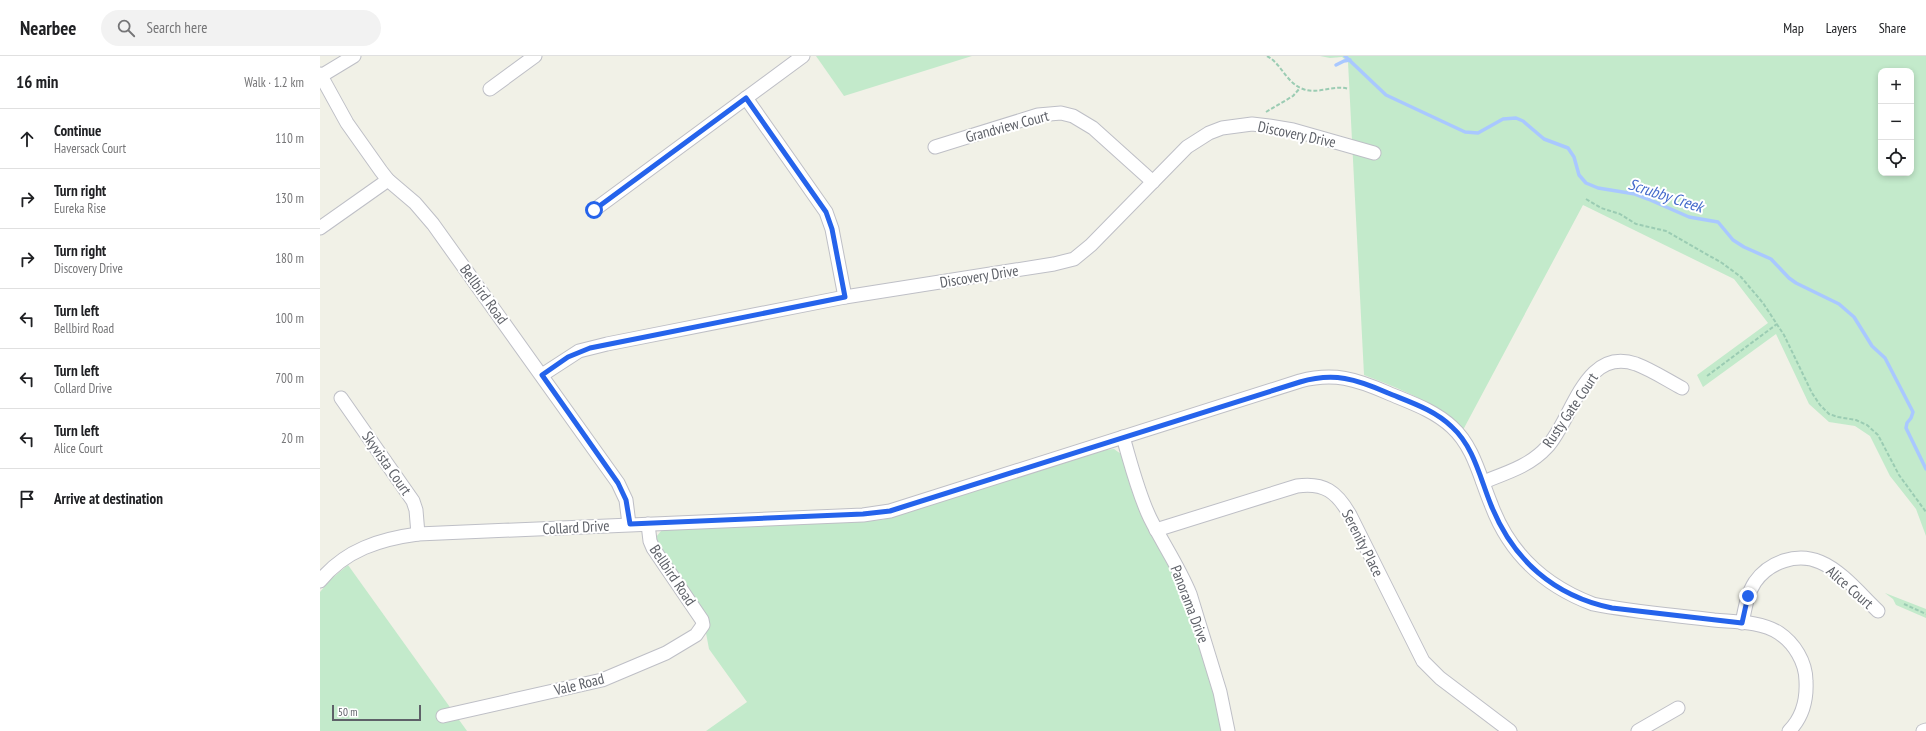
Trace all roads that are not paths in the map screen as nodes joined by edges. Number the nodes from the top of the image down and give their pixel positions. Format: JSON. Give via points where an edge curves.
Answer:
{"nodes":[{"id":1,"x":354,"y":56,"type":"edge"},
{"id":2,"x":534,"y":56,"type":"edge"},
{"id":3,"x":803,"y":56,"type":"edge"},
{"id":4,"x":321,"y":75,"type":"edge"},
{"id":5,"x":490,"y":89,"type":"dead end"},
{"id":6,"x":746,"y":98,"type":"junction"},
{"id":7,"x":935,"y":147,"type":"dead end"},
{"id":8,"x":1374,"y":153,"type":"dead end"},
{"id":9,"x":388,"y":180,"type":"junction"},
{"id":10,"x":1153,"y":182,"type":"junction"},
{"id":11,"x":594,"y":210,"type":"dead end"},
{"id":12,"x":320,"y":228,"type":"edge"},
{"id":13,"x":845,"y":297,"type":"junction"},
{"id":14,"x":542,"y":375,"type":"junction"},
{"id":15,"x":1682,"y":388,"type":"dead end"},
{"id":16,"x":341,"y":398,"type":"dead end"},
{"id":17,"x":1123,"y":437,"type":"junction"},
{"id":18,"x":1483,"y":482,"type":"junction"},
{"id":19,"x":630,"y":524,"type":"junction"},
{"id":20,"x":648,"y":524,"type":"junction"},
{"id":21,"x":1156,"y":530,"type":"junction"},
{"id":22,"x":418,"y":534,"type":"junction"},
{"id":23,"x":320,"y":581,"type":"edge"},
{"id":24,"x":1878,"y":611,"type":"dead end"},
{"id":25,"x":1742,"y":623,"type":"junction"},
{"id":26,"x":703,"y":625,"type":"joint"},
{"id":27,"x":1678,"y":708,"type":"dead end"},
{"id":28,"x":443,"y":716,"type":"dead end"},
{"id":29,"x":1926,"y":730,"type":"edge"},
{"id":30,"x":1228,"y":731,"type":"edge"},
{"id":31,"x":1510,"y":731,"type":"edge"},
{"id":32,"x":1638,"y":731,"type":"edge"},
{"id":33,"x":1789,"y":731,"type":"edge"},
{"id":34,"x":1923,"y":731,"type":"edge"}],
"edges":[{"from":1,"to":4,"type":"street"},
{"from":2,"to":5,"type":"street"},
{"from":3,"to":6,"type":"street"},
{"from":4,"to":9,"type":"street","name":"Bellbird Road","via":[[347,123]]},
{"from":6,"to":11,"type":"street"},
{"from":6,"to":13,"type":"street","via":[[826,212],[832,229]]},
{"from":7,"to":10,"type":"street","name":"Grandview Court","via":[[1038,115],[1061,113],[1073,116],[1093,128]]},
{"from":8,"to":10,"type":"street","name":"Discovery Drive","via":[[1293,130],[1252,124],[1236,125],[1198,139]]},
{"from":9,"to":12,"type":"street"},
{"from":9,"to":14,"type":"street","name":"Bellbird Road","via":[[415,203],[433,224]]},
{"from":10,"to":13,"type":"street","name":"Discovery Drive","via":[[1074,259]]},
{"from":13,"to":14,"type":"street","name":"Discovery Drive","via":[[590,348],[568,357]]},
{"from":14,"to":19,"type":"street","name":"Bellbird Road","via":[[618,483],[626,500]]},
{"from":15,"to":18,"type":"street","name":"Rusty Gate Court","via":[[1637,364],[1626,361],[1602,366],[1592,373],[1583,386],[1547,448],[1527,464]]},
{"from":16,"to":22,"type":"street","name":"Skyvista Court","via":[[413,501]]},
{"from":17,"to":18,"type":"street","name":"Collard Drive","via":[[1307,380],[1325,376],[1346,378],[1370,385],[1440,417],[1461,437]]},
{"from":17,"to":20,"type":"street","name":"Collard Drive","via":[[890,511]]},
{"from":17,"to":21,"type":"street","name":"Panorama Drive","via":[[1144,503]]},
{"from":18,"to":25,"type":"street","name":"Collard Drive","via":[[1500,525],[1522,558],[1554,586],[1574,597],[1612,608]]},
{"from":19,"to":20,"type":"street","name":"Collard Drive"},
{"from":19,"to":22,"type":"street","name":"Collard Drive"},
{"from":20,"to":26,"type":"street","name":"Bellbird Road","via":[[653,548],[700,616]]},
{"from":21,"to":30,"type":"street","name":"Panorama Drive","via":[[1190,594],[1220,692]]},
{"from":21,"to":31,"type":"street","name":"Serenity Place","via":[[1297,486],[1310,484],[1335,494],[1350,515],[1423,661],[1440,678]]},
{"from":22,"to":23,"type":"street","name":"Collard Drive","via":[[384,540],[360,549],[341,561]]},
{"from":24,"to":25,"type":"street","name":"Alice Court","via":[[1837,572],[1820,562],[1797,558],[1776,563],[1755,582],[1748,596]]},
{"from":25,"to":33,"type":"street","name":"Collard Drive","via":[[1778,632],[1799,654],[1804,667],[1804,709]]},
{"from":26,"to":28,"type":"street","name":"Vale Road","via":[[696,635],[666,653],[602,680]]},
{"from":27,"to":32,"type":"street"},
{"from":29,"to":34,"type":"street"}]}
